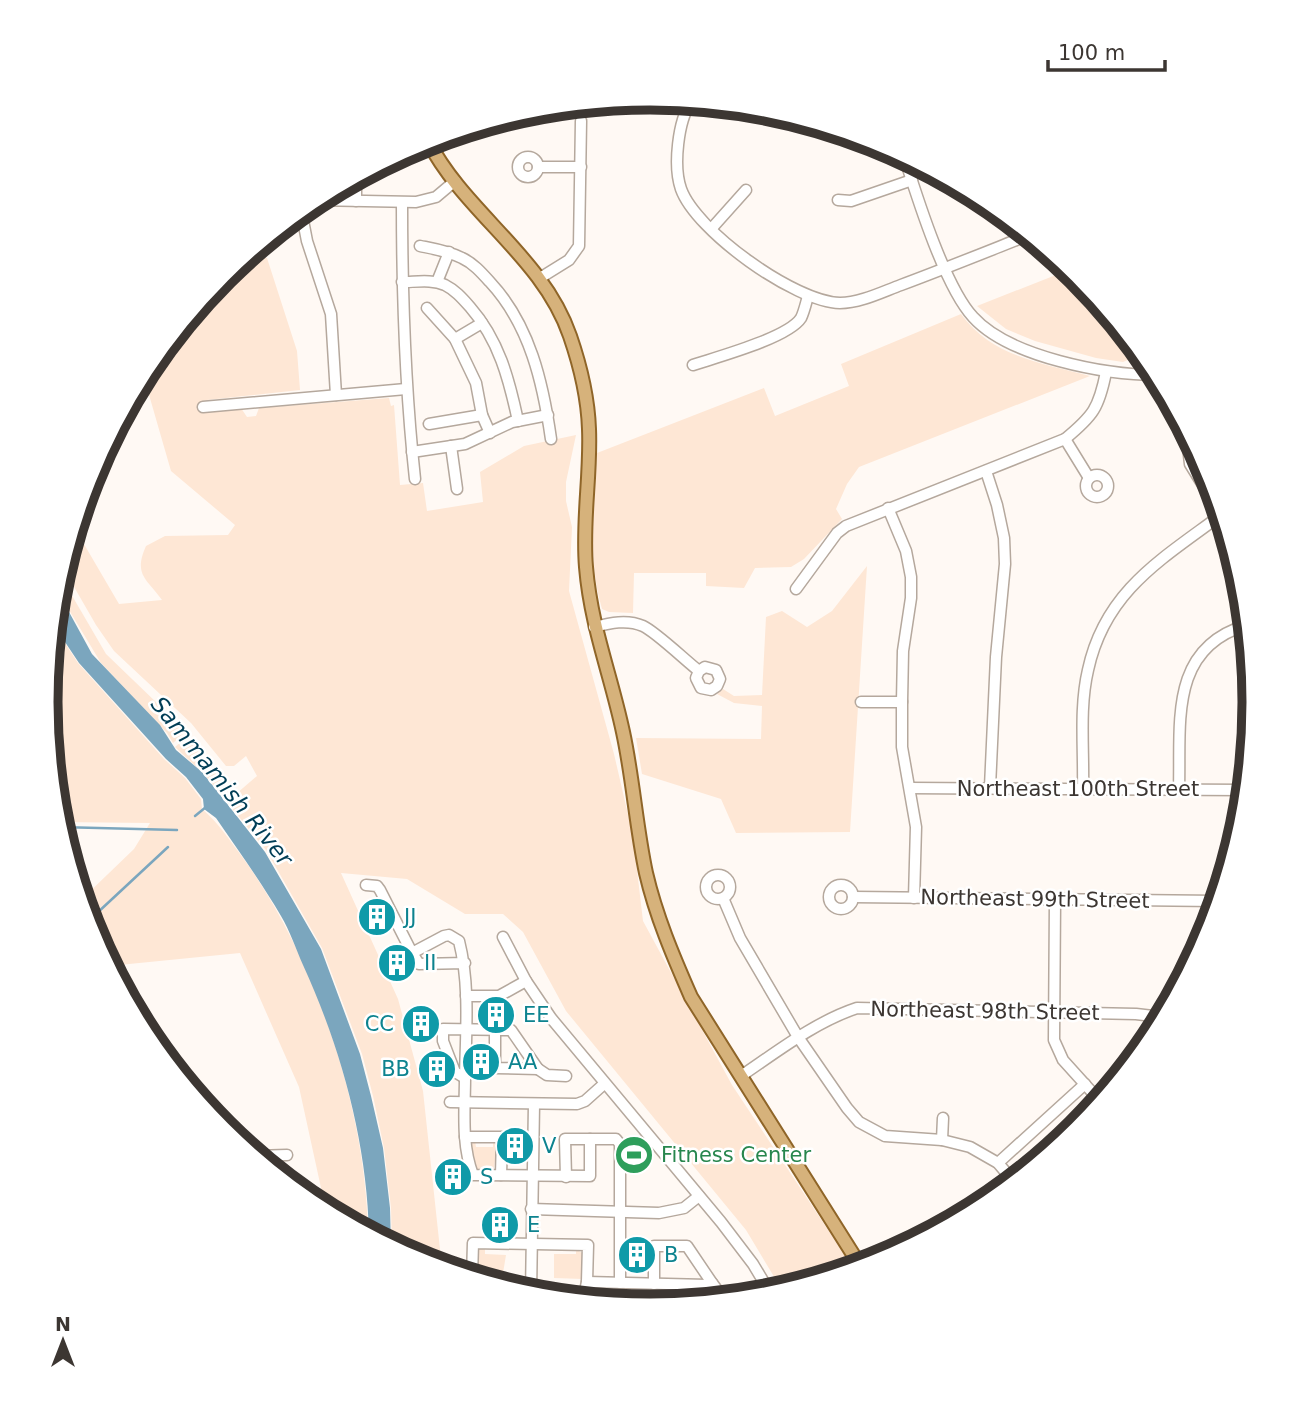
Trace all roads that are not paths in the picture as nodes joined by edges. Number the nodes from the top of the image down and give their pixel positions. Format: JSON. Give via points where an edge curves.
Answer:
{"nodes":[{"id":1,"x":684,"y":111,"type":"edge"},
{"id":2,"x":581,"y":121,"type":"dead end"},
{"id":3,"x":435,"y":151,"type":"edge"},
{"id":4,"x":538,"y":167,"type":"dead end"},
{"id":5,"x":581,"y":167,"type":"junction"},
{"id":6,"x":908,"y":169,"type":"edge"},
{"id":7,"x":912,"y":180,"type":"junction"},
{"id":8,"x":455,"y":181,"type":"junction"},
{"id":9,"x":356,"y":188,"type":"edge"},
{"id":10,"x":746,"y":190,"type":"dead end"},
{"id":11,"x":838,"y":200,"type":"dead end"},
{"id":12,"x":336,"y":201,"type":"edge"},
{"id":13,"x":356,"y":201,"type":"junction"},
{"id":14,"x":402,"y":203,"type":"junction"},
{"id":15,"x":303,"y":222,"type":"edge"},
{"id":16,"x":712,"y":228,"type":"junction"},
{"id":17,"x":1019,"y":239,"type":"edge"},
{"id":18,"x":420,"y":246,"type":"dead end"},
{"id":19,"x":449,"y":252,"type":"junction"},
{"id":20,"x":945,"y":268,"type":"junction"},
{"id":21,"x":540,"y":278,"type":"junction"},
{"id":22,"x":402,"y":282,"type":"junction"},
{"id":23,"x":437,"y":282,"type":"junction"},
{"id":24,"x":808,"y":296,"type":"junction"},
{"id":25,"x":426,"y":308,"type":"dead end"},
{"id":26,"x":482,"y":323,"type":"junction"},
{"id":27,"x":455,"y":339,"type":"junction"},
{"id":28,"x":693,"y":365,"type":"dead end"},
{"id":29,"x":1106,"y":372,"type":"junction"},
{"id":30,"x":1143,"y":374,"type":"edge"},
{"id":31,"x":406,"y":389,"type":"junction"},
{"id":32,"x":336,"y":395,"type":"junction"},
{"id":33,"x":203,"y":407,"type":"dead end"},
{"id":34,"x":482,"y":415,"type":"junction"},
{"id":35,"x":548,"y":415,"type":"junction"},
{"id":36,"x":518,"y":421,"type":"junction"},
{"id":37,"x":429,"y":424,"type":"dead end"},
{"id":38,"x":491,"y":433,"type":"junction"},
{"id":39,"x":551,"y":439,"type":"dead end"},
{"id":40,"x":1065,"y":439,"type":"junction"},
{"id":41,"x":451,"y":446,"type":"junction"},
{"id":42,"x":412,"y":452,"type":"junction"},
{"id":43,"x":1189,"y":458,"type":"edge"},
{"id":44,"x":986,"y":471,"type":"junction"},
{"id":45,"x":1197,"y":475,"type":"edge"},
{"id":46,"x":1089,"y":478,"type":"dead end"},
{"id":47,"x":415,"y":479,"type":"dead end"},
{"id":48,"x":457,"y":489,"type":"dead end"},
{"id":49,"x":888,"y":508,"type":"junction"},
{"id":50,"x":1214,"y":521,"type":"edge"},
{"id":51,"x":796,"y":589,"type":"dead end"},
{"id":52,"x":594,"y":627,"type":"junction"},
{"id":53,"x":1237,"y":628,"type":"edge"},
{"id":54,"x":699,"y":671,"type":"dead end"},
{"id":55,"x":861,"y":702,"type":"dead end"},
{"id":56,"x":902,"y":702,"type":"junction"},
{"id":57,"x":990,"y":787,"type":"junction"},
{"id":58,"x":910,"y":788,"type":"junction"},
{"id":59,"x":1083,"y":788,"type":"junction"},
{"id":60,"x":1179,"y":789,"type":"junction"},
{"id":61,"x":1235,"y":790,"type":"edge"},
{"id":62,"x":366,"y":885,"type":"dead end"},
{"id":63,"x":853,"y":897,"type":"dead end"},
{"id":64,"x":723,"y":898,"type":"dead end"},
{"id":65,"x":914,"y":898,"type":"junction"},
{"id":66,"x":1055,"y":900,"type":"junction"},
{"id":67,"x":1208,"y":901,"type":"edge"},
{"id":68,"x":503,"y":937,"type":"dead end"},
{"id":69,"x":412,"y":953,"type":"junction"},
{"id":70,"x":465,"y":963,"type":"junction"},
{"id":71,"x":526,"y":981,"type":"junction"},
{"id":72,"x":466,"y":996,"type":"junction"},
{"id":73,"x":1054,"y":1013,"type":"junction"},
{"id":74,"x":1152,"y":1016,"type":"edge"},
{"id":75,"x":466,"y":1030,"type":"junction"},
{"id":76,"x":495,"y":1030,"type":"junction"},
{"id":77,"x":798,"y":1037,"type":"junction"},
{"id":78,"x":538,"y":1069,"type":"junction"},
{"id":79,"x":566,"y":1076,"type":"dead end"},
{"id":80,"x":741,"y":1076,"type":"junction"},
{"id":81,"x":465,"y":1078,"type":"junction"},
{"id":82,"x":604,"y":1084,"type":"junction"},
{"id":83,"x":1084,"y":1084,"type":"junction"},
{"id":84,"x":1093,"y":1094,"type":"edge"},
{"id":85,"x":450,"y":1102,"type":"dead end"},
{"id":86,"x":464,"y":1103,"type":"junction"},
{"id":87,"x":534,"y":1104,"type":"junction"},
{"id":88,"x":943,"y":1118,"type":"dead end"},
{"id":89,"x":466,"y":1137,"type":"junction"},
{"id":90,"x":590,"y":1139,"type":"junction"},
{"id":91,"x":942,"y":1140,"type":"junction"},
{"id":92,"x":287,"y":1155,"type":"dead end"},
{"id":93,"x":270,"y":1156,"type":"edge"},
{"id":94,"x":998,"y":1163,"type":"junction"},
{"id":95,"x":1008,"y":1174,"type":"edge"},
{"id":96,"x":501,"y":1175,"type":"junction"},
{"id":97,"x":531,"y":1176,"type":"junction"},
{"id":98,"x":566,"y":1177,"type":"junction"},
{"id":99,"x":699,"y":1196,"type":"junction"},
{"id":100,"x":531,"y":1209,"type":"junction"},
{"id":101,"x":621,"y":1211,"type":"junction"},
{"id":102,"x":531,"y":1244,"type":"junction"},
{"id":103,"x":855,"y":1257,"type":"edge"},
{"id":104,"x":472,"y":1267,"type":"edge"},
{"id":105,"x":531,"y":1282,"type":"edge"},
{"id":106,"x":587,"y":1282,"type":"junction"},
{"id":107,"x":620,"y":1283,"type":"junction"},
{"id":108,"x":712,"y":1283,"type":"junction"},
{"id":109,"x":765,"y":1283,"type":"edge"},
{"id":110,"x":653,"y":1284,"type":"junction"},
{"id":111,"x":585,"y":1290,"type":"edge"},
{"id":112,"x":717,"y":1290,"type":"edge"}],
"edges":[{"from":1,"to":16,"type":"street","via":[[678,179],[691,206]]},
{"from":2,"to":5,"type":"street"},
{"from":3,"to":8,"type":"main road"},
{"from":4,"to":5,"type":"street"},
{"from":5,"to":21,"type":"street","via":[[581,234],[576,253]]},
{"from":6,"to":7,"type":"street"},
{"from":7,"to":11,"type":"street","via":[[851,201]]},
{"from":7,"to":20,"type":"street"},
{"from":8,"to":14,"type":"street","via":[[436,197]]},
{"from":8,"to":21,"type":"main road"},
{"from":9,"to":13,"type":"street"},
{"from":10,"to":16,"type":"street"},
{"from":12,"to":13,"type":"street"},
{"from":13,"to":14,"type":"street"},
{"from":14,"to":22,"type":"street"},
{"from":15,"to":32,"type":"street","via":[[331,314]]},
{"from":16,"to":24,"type":"street","via":[[750,262]]},
{"from":17,"to":20,"type":"street"},
{"from":18,"to":19,"type":"street"},
{"from":19,"to":23,"type":"street"},
{"from":19,"to":35,"type":"street","via":[[475,266],[514,313],[531,348]]},
{"from":20,"to":24,"type":"street","via":[[842,303]]},
{"from":20,"to":29,"type":"street","via":[[960,300],[987,330],[1028,351]]},
{"from":21,"to":52,"type":"main road","via":[[569,334],[588,417],[586,564]]},
{"from":22,"to":23,"type":"street"},
{"from":22,"to":31,"type":"street"},
{"from":23,"to":26,"type":"street","via":[[458,294]]},
{"from":24,"to":28,"type":"street","via":[[800,319],[791,328]]},
{"from":25,"to":27,"type":"street"},
{"from":26,"to":27,"type":"street"},
{"from":26,"to":36,"type":"street","via":[[503,360]]},
{"from":27,"to":34,"type":"street","via":[[476,383]]},
{"from":29,"to":30,"type":"street"},
{"from":29,"to":40,"type":"street","via":[[1088,420]]},
{"from":31,"to":32,"type":"street"},
{"from":31,"to":42,"type":"street"},
{"from":32,"to":33,"type":"street"},
{"from":34,"to":37,"type":"street"},
{"from":34,"to":38,"type":"street"},
{"from":35,"to":36,"type":"street"},
{"from":35,"to":39,"type":"street"},
{"from":36,"to":38,"type":"street"},
{"from":38,"to":41,"type":"street"},
{"from":40,"to":44,"type":"street"},
{"from":40,"to":46,"type":"street"},
{"from":41,"to":42,"type":"street"},
{"from":41,"to":48,"type":"street"},
{"from":42,"to":47,"type":"street"},
{"from":43,"to":45,"type":"street"},
{"from":44,"to":49,"type":"street"},
{"from":44,"to":57,"type":"street","via":[[997,505],[1005,564]]},
{"from":49,"to":51,"type":"street","via":[[837,533]]},
{"from":49,"to":56,"type":"street","via":[[911,577]]},
{"from":50,"to":59,"type":"street","via":[[1134,583],[1106,622],[1088,669],[1084,696]]},
{"from":52,"to":54,"type":"street","via":[[613,622],[644,626]]},
{"from":52,"to":80,"type":"main road","via":[[623,730],[646,872],[658,914],[691,997]]},
{"from":53,"to":60,"type":"street","via":[[1216,638],[1184,682]]},
{"from":55,"to":56,"type":"street"},
{"from":56,"to":58,"type":"street","via":[[902,747]]},
{"from":57,"to":58,"type":"street","name":"Northeast 100th Street"},
{"from":57,"to":59,"type":"street","name":"Northeast 100th Street"},
{"from":58,"to":65,"type":"street","via":[[916,827]]},
{"from":59,"to":60,"type":"street","name":"Northeast 100th Street"},
{"from":60,"to":61,"type":"street","name":"Northeast 100th Street"},
{"from":62,"to":69,"type":"street","via":[[380,890]]},
{"from":63,"to":65,"type":"street","name":"Northeast 99th Street"},
{"from":64,"to":77,"type":"street","via":[[736,932]]},
{"from":65,"to":66,"type":"street","name":"Northeast 99th Street"},
{"from":66,"to":67,"type":"street","name":"Northeast 99th Street"},
{"from":66,"to":73,"type":"street"},
{"from":68,"to":71,"type":"street"},
{"from":69,"to":70,"type":"street","via":[[419,964]]},
{"from":69,"to":70,"type":"street","via":[[449,935],[459,941]]},
{"from":70,"to":72,"type":"street"},
{"from":71,"to":72,"type":"street","via":[[499,996]]},
{"from":71,"to":82,"type":"street"},
{"from":72,"to":75,"type":"street"},
{"from":73,"to":74,"type":"street","name":"Northeast 98th Street"},
{"from":73,"to":77,"type":"street","name":"Northeast 98th Street","via":[[857,1008]]},
{"from":73,"to":83,"type":"street","via":[[1058,1051]]},
{"from":75,"to":76,"type":"street"},
{"from":75,"to":81,"type":"street"},
{"from":75,"to":81,"type":"street","via":[[443,1029],[455,1072]]},
{"from":76,"to":78,"type":"street","via":[[511,1030]]},
{"from":76,"to":78,"type":"street","via":[[495,1068]]},
{"from":77,"to":80,"type":"street","name":"Northeast 98th Street"},
{"from":77,"to":91,"type":"street","via":[[859,1122],[885,1136]]},
{"from":78,"to":79,"type":"street","via":[[547,1075]]},
{"from":80,"to":103,"type":"main road"},
{"from":81,"to":86,"type":"street"},
{"from":82,"to":87,"type":"street","via":[[577,1104]]},
{"from":82,"to":99,"type":"street"},
{"from":83,"to":84,"type":"street"},
{"from":83,"to":94,"type":"street"},
{"from":85,"to":86,"type":"street"},
{"from":86,"to":87,"type":"street"},
{"from":86,"to":89,"type":"street"},
{"from":87,"to":97,"type":"street"},
{"from":88,"to":91,"type":"street"},
{"from":89,"to":96,"type":"street","via":[[473,1175]]},
{"from":89,"to":96,"type":"street","via":[[502,1137]]},
{"from":90,"to":98,"type":"street","via":[[590,1177]]},
{"from":90,"to":98,"type":"street","via":[[565,1139]]},
{"from":90,"to":101,"type":"street","via":[[616,1139],[620,1144]]},
{"from":91,"to":94,"type":"street","via":[[970,1147]]},
{"from":92,"to":93,"type":"street"},
{"from":94,"to":95,"type":"street"},
{"from":96,"to":97,"type":"street"},
{"from":97,"to":98,"type":"street"},
{"from":97,"to":100,"type":"street"},
{"from":99,"to":101,"type":"street","via":[[674,1212]]},
{"from":99,"to":109,"type":"street"},
{"from":100,"to":101,"type":"street"},
{"from":100,"to":102,"type":"street"},
{"from":101,"to":107,"type":"street"},
{"from":102,"to":104,"type":"street","via":[[473,1243]]},
{"from":102,"to":105,"type":"street"},
{"from":102,"to":106,"type":"street","via":[[589,1245]]},
{"from":106,"to":107,"type":"street"},
{"from":106,"to":111,"type":"street"},
{"from":107,"to":110,"type":"street"},
{"from":108,"to":110,"type":"street"},
{"from":108,"to":110,"type":"street","via":[[687,1246],[665,1246],[654,1247]]},
{"from":108,"to":112,"type":"street"}]}
